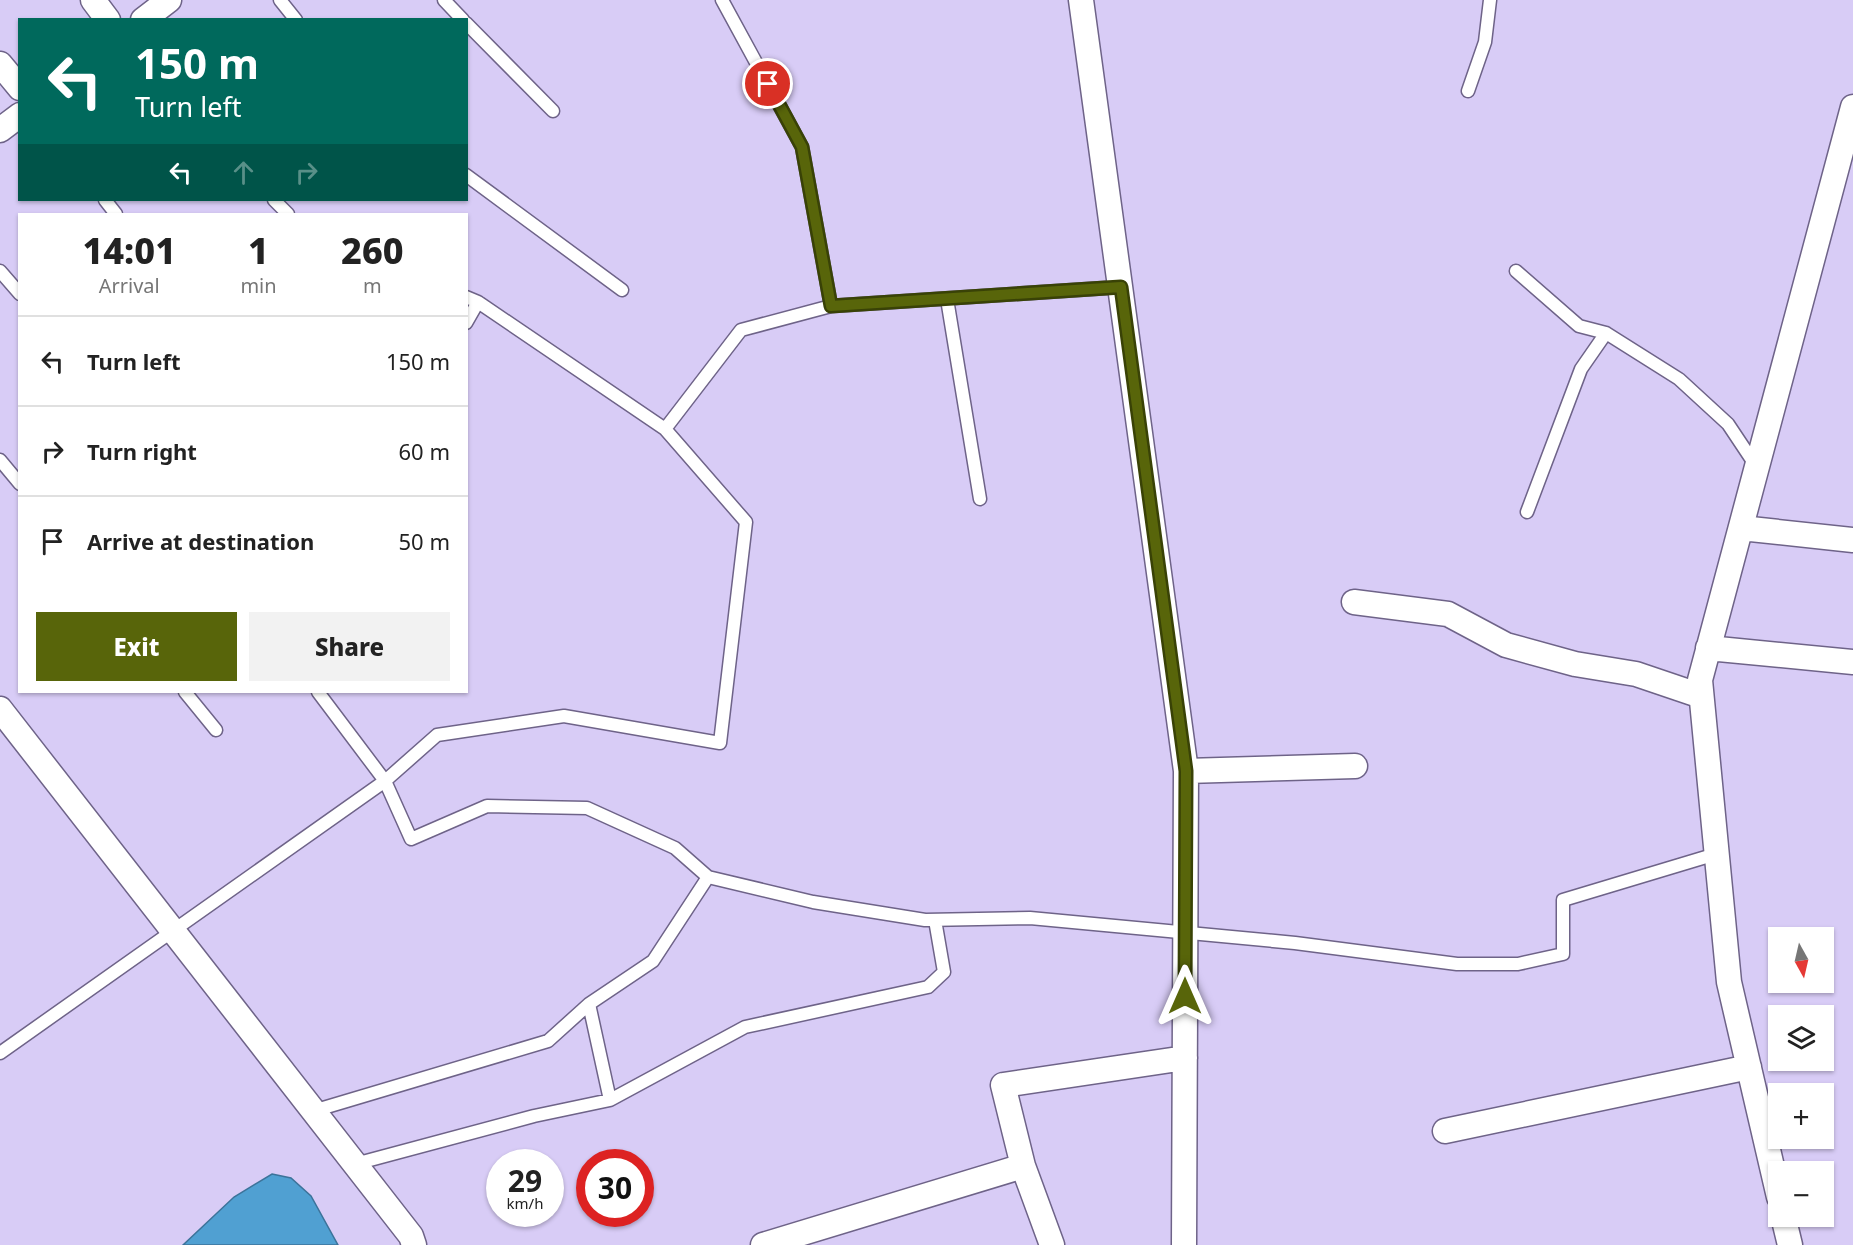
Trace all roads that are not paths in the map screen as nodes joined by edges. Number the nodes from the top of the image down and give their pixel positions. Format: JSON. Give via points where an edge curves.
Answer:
{"nodes":[{"id":1,"x":93,"y":0,"type":"edge"},
{"id":2,"x":169,"y":0,"type":"edge"},
{"id":3,"x":280,"y":0,"type":"edge"},
{"id":4,"x":444,"y":0,"type":"edge"},
{"id":5,"x":722,"y":0,"type":"edge"},
{"id":6,"x":1081,"y":0,"type":"edge"},
{"id":7,"x":1490,"y":0,"type":"edge"},
{"id":8,"x":106,"y":18,"type":"edge"},
{"id":9,"x":146,"y":18,"type":"edge"},
{"id":10,"x":294,"y":18,"type":"edge"},
{"id":11,"x":462,"y":18,"type":"edge"},
{"id":12,"x":468,"y":24,"type":"edge"},
{"id":13,"x":0,"y":64,"type":"edge"},
{"id":14,"x":18,"y":86,"type":"edge"},
{"id":15,"x":1468,"y":91,"type":"dead end"},
{"id":16,"x":1853,"y":107,"type":"edge"},
{"id":17,"x":553,"y":111,"type":"dead end"},
{"id":18,"x":18,"y":116,"type":"edge"},
{"id":19,"x":0,"y":130,"type":"edge"},
{"id":20,"x":468,"y":176,"type":"edge"},
{"id":21,"x":106,"y":201,"type":"edge"},
{"id":22,"x":275,"y":201,"type":"edge"},
{"id":23,"x":115,"y":213,"type":"edge"},
{"id":24,"x":287,"y":213,"type":"edge"},
{"id":25,"x":0,"y":271,"type":"edge"},
{"id":26,"x":1516,"y":271,"type":"dead end"},
{"id":27,"x":1121,"y":287,"type":"junction"},
{"id":28,"x":622,"y":290,"type":"dead end"},
{"id":29,"x":18,"y":292,"type":"edge"},
{"id":30,"x":472,"y":299,"type":"edge"},
{"id":31,"x":947,"y":299,"type":"junction"},
{"id":32,"x":831,"y":306,"type":"junction"},
{"id":33,"x":468,"y":315,"type":"edge"},
{"id":34,"x":1606,"y":333,"type":"junction"},
{"id":35,"x":665,"y":429,"type":"junction"},
{"id":36,"x":0,"y":460,"type":"edge"},
{"id":37,"x":1757,"y":467,"type":"junction"},
{"id":38,"x":18,"y":482,"type":"edge"},
{"id":39,"x":980,"y":499,"type":"dead end"},
{"id":40,"x":1527,"y":512,"type":"dead end"},
{"id":41,"x":1741,"y":528,"type":"junction"},
{"id":42,"x":1853,"y":540,"type":"edge"},
{"id":43,"x":1354,"y":602,"type":"dead end"},
{"id":44,"x":1708,"y":648,"type":"junction"},
{"id":45,"x":1853,"y":662,"type":"edge"},
{"id":46,"x":186,"y":693,"type":"edge"},
{"id":47,"x":319,"y":693,"type":"edge"},
{"id":48,"x":1701,"y":696,"type":"junction"},
{"id":49,"x":0,"y":709,"type":"edge"},
{"id":50,"x":216,"y":730,"type":"dead end"},
{"id":51,"x":1355,"y":766,"type":"dead end"},
{"id":52,"x":1186,"y":771,"type":"junction"},
{"id":53,"x":385,"y":782,"type":"junction"},
{"id":54,"x":1716,"y":855,"type":"junction"},
{"id":55,"x":708,"y":877,"type":"junction"},
{"id":56,"x":935,"y":920,"type":"junction"},
{"id":57,"x":172,"y":930,"type":"junction"},
{"id":58,"x":1184,"y":934,"type":"junction"},
{"id":59,"x":589,"y":1004,"type":"junction"},
{"id":60,"x":0,"y":1053,"type":"edge"},
{"id":61,"x":1185,"y":1058,"type":"junction"},
{"id":62,"x":1749,"y":1067,"type":"junction"},
{"id":63,"x":610,"y":1100,"type":"junction"},
{"id":64,"x":313,"y":1111,"type":"junction"},
{"id":65,"x":1445,"y":1131,"type":"dead end"},
{"id":66,"x":1771,"y":1161,"type":"edge"},
{"id":67,"x":355,"y":1164,"type":"junction"},
{"id":68,"x":1023,"y":1166,"type":"junction"},
{"id":69,"x":1786,"y":1227,"type":"edge"},
{"id":70,"x":414,"y":1245,"type":"edge"},
{"id":71,"x":763,"y":1245,"type":"edge"},
{"id":72,"x":1052,"y":1245,"type":"edge"},
{"id":73,"x":1184,"y":1245,"type":"edge"},
{"id":74,"x":1790,"y":1245,"type":"edge"}],
"edges":[{"from":1,"to":8,"type":"street"},
{"from":2,"to":9,"type":"street"},
{"from":3,"to":10,"type":"lane"},
{"from":4,"to":11,"type":"lane"},
{"from":5,"to":32,"type":"lane","via":[[802,147]]},
{"from":6,"to":27,"type":"street"},
{"from":7,"to":15,"type":"lane","via":[[1485,42]]},
{"from":12,"to":17,"type":"lane"},
{"from":13,"to":14,"type":"street"},
{"from":16,"to":37,"type":"street"},
{"from":18,"to":19,"type":"street"},
{"from":20,"to":28,"type":"lane"},
{"from":21,"to":23,"type":"lane"},
{"from":22,"to":24,"type":"lane"},
{"from":25,"to":29,"type":"lane"},
{"from":26,"to":34,"type":"lane","via":[[1579,326]]},
{"from":27,"to":31,"type":"lane"},
{"from":27,"to":52,"type":"street"},
{"from":30,"to":33,"type":"lane"},
{"from":30,"to":35,"type":"lane"},
{"from":31,"to":32,"type":"lane"},
{"from":31,"to":39,"type":"lane"},
{"from":32,"to":35,"type":"lane","via":[[741,330]]},
{"from":34,"to":37,"type":"lane","via":[[1679,379],[1728,424]]},
{"from":34,"to":40,"type":"lane","via":[[1581,369]]},
{"from":35,"to":53,"type":"lane","via":[[746,522],[720,743],[564,716],[437,735]]},
{"from":36,"to":38,"type":"lane"},
{"from":37,"to":41,"type":"street"},
{"from":41,"to":42,"type":"street"},
{"from":41,"to":44,"type":"street"},
{"from":43,"to":48,"type":"street","via":[[1448,614],[1506,645],[1575,664],[1636,674]]},
{"from":44,"to":45,"type":"street"},
{"from":44,"to":48,"type":"street","via":[[1700,680]]},
{"from":46,"to":50,"type":"lane"},
{"from":47,"to":53,"type":"lane"},
{"from":48,"to":54,"type":"street"},
{"from":49,"to":57,"type":"street"},
{"from":51,"to":52,"type":"street"},
{"from":52,"to":58,"type":"street"},
{"from":53,"to":55,"type":"lane","via":[[411,839],[487,806],[587,808],[675,848]]},
{"from":53,"to":57,"type":"lane"},
{"from":54,"to":58,"type":"lane","via":[[1563,900],[1563,954],[1518,964],[1457,964]]},
{"from":54,"to":62,"type":"street","via":[[1729,982]]},
{"from":55,"to":56,"type":"lane","via":[[813,902]]},
{"from":55,"to":59,"type":"lane","via":[[653,961]]},
{"from":56,"to":58,"type":"lane","via":[[1030,918]]},
{"from":56,"to":63,"type":"lane","via":[[944,972],[928,987],[745,1027]]},
{"from":57,"to":60,"type":"lane"},
{"from":57,"to":64,"type":"street"},
{"from":58,"to":61,"type":"street"},
{"from":59,"to":63,"type":"lane"},
{"from":59,"to":64,"type":"lane","via":[[548,1041]]},
{"from":61,"to":68,"type":"street","via":[[1003,1085]]},
{"from":61,"to":73,"type":"street"},
{"from":62,"to":65,"type":"street"},
{"from":62,"to":66,"type":"street"},
{"from":63,"to":67,"type":"lane"},
{"from":64,"to":67,"type":"street"},
{"from":67,"to":70,"type":"street"},
{"from":68,"to":71,"type":"street"},
{"from":68,"to":72,"type":"street"},
{"from":69,"to":74,"type":"street"}]}
